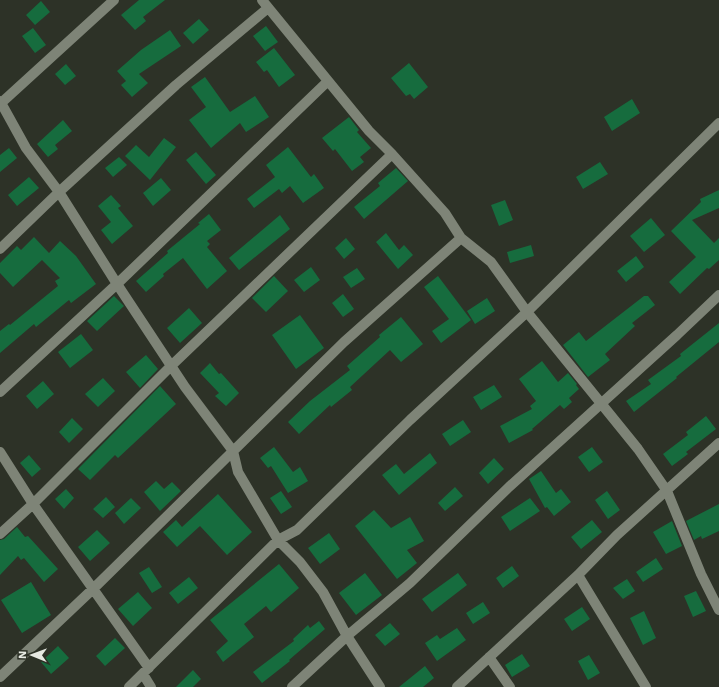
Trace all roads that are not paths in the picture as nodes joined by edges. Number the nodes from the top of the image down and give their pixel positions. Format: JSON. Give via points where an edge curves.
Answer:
{"nodes":[{"id":1,"x":114,"y":0,"type":"edge"},
{"id":2,"x":265,"y":4,"type":"edge"},
{"id":3,"x":328,"y":81,"type":"junction"},
{"id":4,"x":0,"y":103,"type":"edge"},
{"id":5,"x":719,"y":123,"type":"edge"},
{"id":6,"x":392,"y":154,"type":"junction"},
{"id":7,"x":59,"y":192,"type":"junction"},
{"id":8,"x":461,"y":238,"type":"junction"},
{"id":9,"x":0,"y":249,"type":"edge"},
{"id":10,"x":117,"y":284,"type":"junction"},
{"id":11,"x":719,"y":295,"type":"edge"},
{"id":12,"x":527,"y":312,"type":"junction"},
{"id":13,"x":171,"y":366,"type":"junction"},
{"id":14,"x":0,"y":392,"type":"edge"},
{"id":15,"x":600,"y":403,"type":"junction"},
{"id":16,"x":719,"y":443,"type":"edge"},
{"id":17,"x":233,"y":451,"type":"junction"},
{"id":18,"x":0,"y":452,"type":"edge"},
{"id":19,"x":667,"y":491,"type":"junction"},
{"id":20,"x":33,"y":504,"type":"junction"},
{"id":21,"x":0,"y":534,"type":"edge"},
{"id":22,"x":278,"y":540,"type":"junction"},
{"id":23,"x":578,"y":575,"type":"junction"},
{"id":24,"x":94,"y":588,"type":"junction"},
{"id":25,"x":719,"y":610,"type":"edge"},
{"id":26,"x":347,"y":636,"type":"junction"},
{"id":27,"x":489,"y":657,"type":"junction"},
{"id":28,"x":146,"y":671,"type":"junction"},
{"id":29,"x":0,"y":677,"type":"edge"},
{"id":30,"x":129,"y":687,"type":"edge"},
{"id":31,"x":151,"y":687,"type":"edge"},
{"id":32,"x":292,"y":687,"type":"edge"},
{"id":33,"x":380,"y":687,"type":"edge"},
{"id":34,"x":457,"y":687,"type":"edge"},
{"id":35,"x":510,"y":687,"type":"edge"},
{"id":36,"x":646,"y":687,"type":"edge"}],
"edges":[{"from":1,"to":4,"type":"street"},
{"from":2,"to":3,"type":"street"},
{"from":2,"to":7,"type":"street"},
{"from":3,"to":6,"type":"street","via":[[369,131]]},
{"from":3,"to":10,"type":"street"},
{"from":4,"to":7,"type":"street","via":[[26,148]]},
{"from":5,"to":12,"type":"street"},
{"from":6,"to":8,"type":"street","via":[[445,213]]},
{"from":6,"to":13,"type":"street"},
{"from":7,"to":9,"type":"street"},
{"from":7,"to":10,"type":"street"},
{"from":8,"to":12,"type":"street","via":[[491,262]]},
{"from":8,"to":17,"type":"street","via":[[344,342]]},
{"from":10,"to":13,"type":"street"},
{"from":10,"to":14,"type":"street"},
{"from":11,"to":15,"type":"street"},
{"from":12,"to":15,"type":"street"},
{"from":12,"to":22,"type":"street","via":[[410,420],[297,530]]},
{"from":13,"to":17,"type":"street"},
{"from":13,"to":20,"type":"street"},
{"from":15,"to":19,"type":"street","via":[[638,449]]},
{"from":15,"to":26,"type":"street","via":[[410,583]]},
{"from":16,"to":19,"type":"street"},
{"from":17,"to":22,"type":"street","via":[[238,472]]},
{"from":17,"to":24,"type":"street"},
{"from":18,"to":20,"type":"street"},
{"from":19,"to":23,"type":"street","via":[[617,535]]},
{"from":19,"to":25,"type":"street","via":[[701,574]]},
{"from":20,"to":21,"type":"street"},
{"from":20,"to":24,"type":"street"},
{"from":22,"to":26,"type":"street","via":[[300,562],[323,592]]},
{"from":22,"to":28,"type":"street"},
{"from":23,"to":27,"type":"street"},
{"from":23,"to":36,"type":"street"},
{"from":24,"to":28,"type":"street"},
{"from":24,"to":29,"type":"street"},
{"from":26,"to":32,"type":"street"},
{"from":26,"to":33,"type":"street"},
{"from":27,"to":34,"type":"street"},
{"from":27,"to":35,"type":"street"},
{"from":28,"to":30,"type":"street"},
{"from":28,"to":31,"type":"street"}]}
